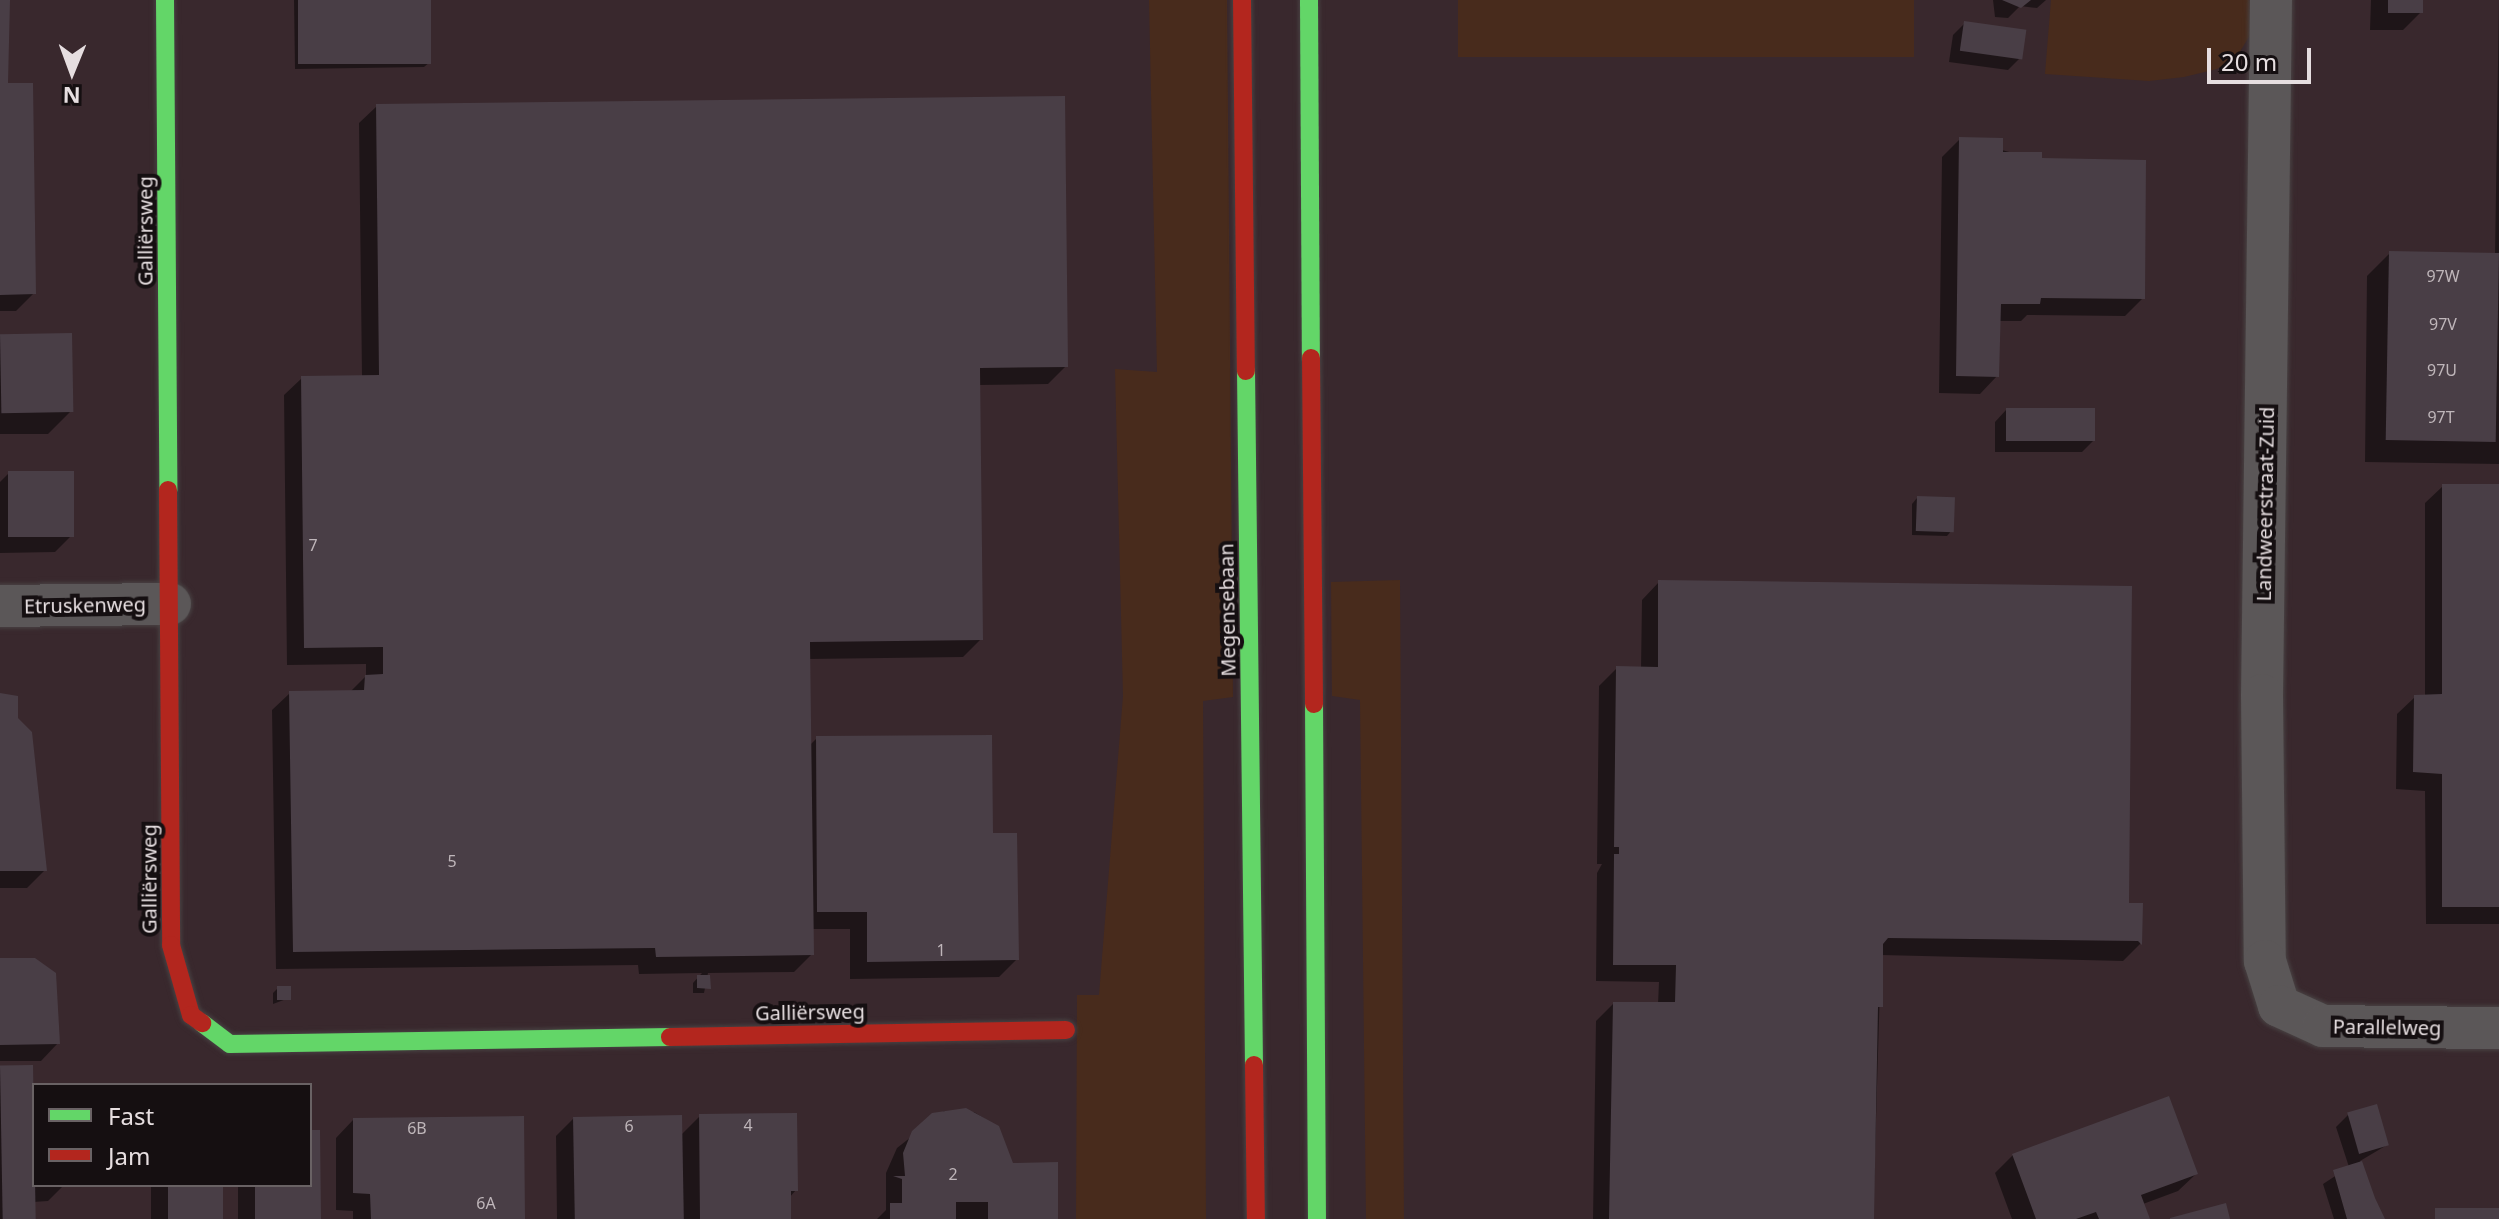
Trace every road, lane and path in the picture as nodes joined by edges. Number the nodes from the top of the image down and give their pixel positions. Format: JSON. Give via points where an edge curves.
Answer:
{"nodes":[{"id":1,"x":165,"y":0,"type":"edge"},
{"id":2,"x":1242,"y":0,"type":"edge"},
{"id":3,"x":1309,"y":0,"type":"edge"},
{"id":4,"x":2271,"y":0,"type":"edge"},
{"id":5,"x":170,"y":604,"type":"junction"},
{"id":6,"x":0,"y":606,"type":"edge"},
{"id":7,"x":2279,"y":1006,"type":"joint"},
{"id":8,"x":2499,"y":1028,"type":"edge"},
{"id":9,"x":1066,"y":1030,"type":"dead end"},
{"id":10,"x":1256,"y":1219,"type":"edge"},
{"id":11,"x":1317,"y":1219,"type":"edge"}],
"edges":[{"from":1,"to":5,"type":"main road","name":"Galliërsweg"},
{"from":2,"to":10,"type":"main road","name":"Megensebaan"},
{"from":3,"to":11,"type":"main road"},
{"from":4,"to":7,"type":"street","name":"Landweerstraat-Zuid","via":[[2262,695],[2265,961]]},
{"from":5,"to":6,"type":"street","name":"Etruskenweg"},
{"from":5,"to":9,"type":"main road","name":"Galliërsweg","via":[[171,945],[191,1015],[230,1044]]},
{"from":7,"to":8,"type":"street","name":"Parallelweg","via":[[2323,1026]]}]}
